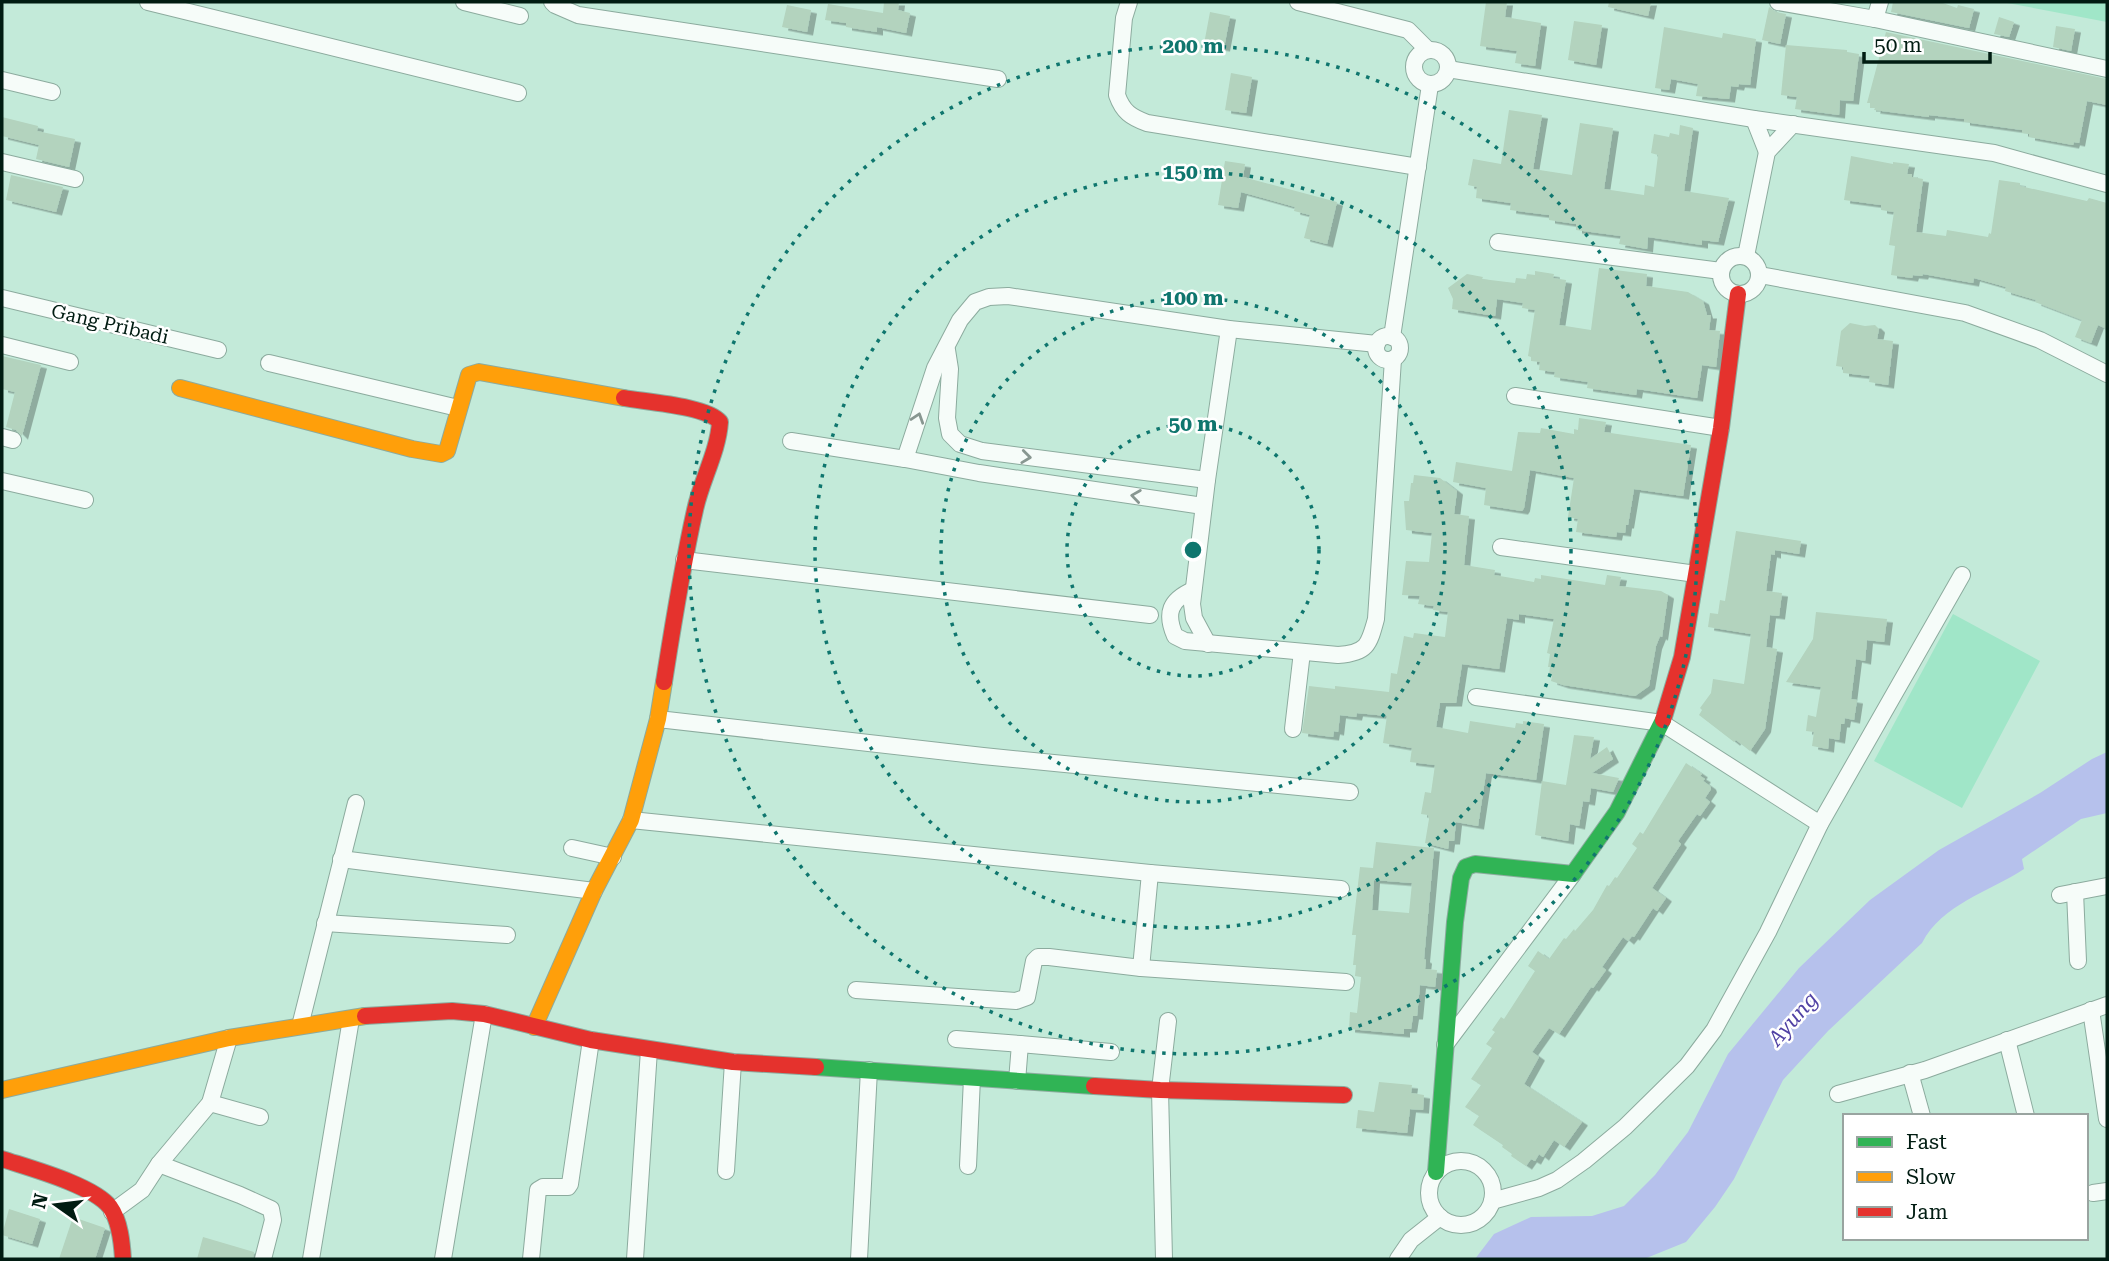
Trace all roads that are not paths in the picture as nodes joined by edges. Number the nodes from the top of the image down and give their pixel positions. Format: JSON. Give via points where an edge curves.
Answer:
{"nodes":[{"id":1,"x":148,"y":2,"type":"edge"},
{"id":2,"x":464,"y":2,"type":"edge"},
{"id":3,"x":552,"y":2,"type":"edge"},
{"id":4,"x":1129,"y":2,"type":"edge"},
{"id":5,"x":1298,"y":2,"type":"edge"},
{"id":6,"x":1778,"y":2,"type":"edge"},
{"id":7,"x":1880,"y":2,"type":"edge"},
{"id":8,"x":520,"y":16,"type":"dead end"},
{"id":9,"x":1875,"y":19,"type":"junction"},
{"id":10,"x":1428,"y":50,"type":"junction"},
{"id":11,"x":1448,"y":69,"type":"junction"},
{"id":12,"x":2107,"y":69,"type":"edge"},
{"id":13,"x":998,"y":79,"type":"dead end"},
{"id":14,"x":2,"y":80,"type":"edge"},
{"id":15,"x":1430,"y":85,"type":"junction"},
{"id":16,"x":52,"y":92,"type":"dead end"},
{"id":17,"x":518,"y":93,"type":"dead end"},
{"id":18,"x":1754,"y":119,"type":"junction"},
{"id":19,"x":1793,"y":124,"type":"junction"},
{"id":20,"x":1768,"y":152,"type":"junction"},
{"id":21,"x":2,"y":162,"type":"edge"},
{"id":22,"x":1418,"y":167,"type":"junction"},
{"id":23,"x":75,"y":179,"type":"dead end"},
{"id":24,"x":2107,"y":184,"type":"edge"},
{"id":25,"x":1498,"y":242,"type":"dead end"},
{"id":26,"x":1746,"y":256,"type":"junction"},
{"id":27,"x":1721,"y":271,"type":"junction"},
{"id":28,"x":1760,"y":275,"type":"junction"},
{"id":29,"x":1738,"y":294,"type":"junction"},
{"id":30,"x":2,"y":298,"type":"edge"},
{"id":31,"x":1230,"y":329,"type":"junction"},
{"id":32,"x":1384,"y":340,"type":"junction"},
{"id":33,"x":2,"y":345,"type":"edge"},
{"id":34,"x":218,"y":349,"type":"dead end"},
{"id":35,"x":947,"y":350,"type":"junction"},
{"id":36,"x":70,"y":362,"type":"dead end"},
{"id":37,"x":269,"y":363,"type":"dead end"},
{"id":38,"x":2107,"y":374,"type":"edge"},
{"id":39,"x":929,"y":385,"type":"junction"},
{"id":40,"x":180,"y":388,"type":"dead end"},
{"id":41,"x":948,"y":391,"type":"junction"},
{"id":42,"x":1515,"y":396,"type":"dead end"},
{"id":43,"x":458,"y":408,"type":"junction"},
{"id":44,"x":1721,"y":428,"type":"junction"},
{"id":45,"x":791,"y":441,"type":"dead end"},
{"id":46,"x":982,"y":451,"type":"junction"},
{"id":47,"x":905,"y":458,"type":"junction"},
{"id":48,"x":979,"y":473,"type":"junction"},
{"id":49,"x":1207,"y":480,"type":"junction"},
{"id":50,"x":2,"y":481,"type":"edge"},
{"id":51,"x":85,"y":500,"type":"dead end"},
{"id":52,"x":1203,"y":506,"type":"junction"},
{"id":53,"x":1501,"y":547,"type":"dead end"},
{"id":54,"x":684,"y":560,"type":"junction"},
{"id":55,"x":1696,"y":574,"type":"junction"},
{"id":56,"x":1962,"y":575,"type":"dead end"},
{"id":57,"x":1193,"y":590,"type":"junction"},
{"id":58,"x":1150,"y":615,"type":"dead end"},
{"id":59,"x":1208,"y":645,"type":"junction"},
{"id":60,"x":1302,"y":652,"type":"junction"},
{"id":61,"x":1476,"y":697,"type":"dead end"},
{"id":62,"x":658,"y":719,"type":"junction"},
{"id":63,"x":1662,"y":723,"type":"junction"},
{"id":64,"x":1293,"y":729,"type":"dead end"},
{"id":65,"x":1350,"y":792,"type":"dead end"},
{"id":66,"x":356,"y":803,"type":"dead end"},
{"id":67,"x":631,"y":820,"type":"junction"},
{"id":68,"x":1820,"y":824,"type":"junction"},
{"id":69,"x":572,"y":848,"type":"dead end"},
{"id":70,"x":613,"y":857,"type":"junction"},
{"id":71,"x":341,"y":859,"type":"junction"},
{"id":72,"x":1150,"y":873,"type":"junction"},
{"id":73,"x":1573,"y":874,"type":"junction"},
{"id":74,"x":2107,"y":886,"type":"edge"},
{"id":75,"x":1341,"y":889,"type":"dead end"},
{"id":76,"x":594,"y":891,"type":"junction"},
{"id":77,"x":325,"y":923,"type":"junction"},
{"id":78,"x":507,"y":935,"type":"dead end"},
{"id":79,"x":2078,"y":961,"type":"dead end"},
{"id":80,"x":1141,"y":968,"type":"junction"},
{"id":81,"x":1346,"y":982,"type":"dead end"},
{"id":82,"x":856,"y":990,"type":"dead end"},
{"id":83,"x":2099,"y":1007,"type":"edge"},
{"id":84,"x":484,"y":1014,"type":"junction"},
{"id":85,"x":351,"y":1019,"type":"junction"},
{"id":86,"x":1168,"y":1021,"type":"dead end"},
{"id":87,"x":300,"y":1026,"type":"junction"},
{"id":88,"x":534,"y":1027,"type":"junction"},
{"id":89,"x":229,"y":1038,"type":"junction"},
{"id":90,"x":956,"y":1039,"type":"dead end"},
{"id":91,"x":591,"y":1040,"type":"junction"},
{"id":92,"x":2007,"y":1040,"type":"junction"},
{"id":93,"x":1020,"y":1044,"type":"junction"},
{"id":94,"x":1444,"y":1046,"type":"junction"},
{"id":95,"x":649,"y":1050,"type":"junction"},
{"id":96,"x":1111,"y":1052,"type":"dead end"},
{"id":97,"x":733,"y":1062,"type":"junction"},
{"id":98,"x":869,"y":1070,"type":"junction"},
{"id":99,"x":1910,"y":1073,"type":"junction"},
{"id":100,"x":972,"y":1078,"type":"junction"},
{"id":101,"x":1017,"y":1081,"type":"junction"},
{"id":102,"x":2,"y":1090,"type":"edge"},
{"id":103,"x":1160,"y":1090,"type":"junction"},
{"id":104,"x":1838,"y":1094,"type":"dead end"},
{"id":105,"x":1344,"y":1095,"type":"dead end"},
{"id":106,"x":210,"y":1103,"type":"junction"},
{"id":107,"x":1921,"y":1114,"type":"edge"},
{"id":108,"x":2026,"y":1114,"type":"edge"},
{"id":109,"x":260,"y":1117,"type":"dead end"},
{"id":110,"x":2107,"y":1119,"type":"edge"},
{"id":111,"x":2,"y":1159,"type":"edge"},
{"id":112,"x":159,"y":1164,"type":"junction"},
{"id":113,"x":968,"y":1166,"type":"dead end"},
{"id":114,"x":726,"y":1171,"type":"dead end"},
{"id":115,"x":1436,"y":1172,"type":"junction"},
{"id":116,"x":1492,"y":1201,"type":"junction"},
{"id":117,"x":112,"y":1212,"type":"junction"},
{"id":118,"x":1440,"y":1217,"type":"junction"},
{"id":119,"x":123,"y":1259,"type":"edge"},
{"id":120,"x":263,"y":1259,"type":"edge"},
{"id":121,"x":311,"y":1259,"type":"edge"},
{"id":122,"x":443,"y":1259,"type":"edge"},
{"id":123,"x":531,"y":1259,"type":"edge"},
{"id":124,"x":635,"y":1259,"type":"edge"},
{"id":125,"x":859,"y":1259,"type":"edge"},
{"id":126,"x":1164,"y":1259,"type":"edge"},
{"id":127,"x":1398,"y":1259,"type":"edge"}],
"edges":[{"from":1,"to":17,"type":"street"},
{"from":2,"to":8,"type":"street"},
{"from":3,"to":13,"type":"street","via":[[578,15]]},
{"from":4,"to":22,"type":"street","via":[[1117,95],[1130,116],[1147,123]]},
{"from":5,"to":10,"type":"street","via":[[1408,30]]},
{"from":6,"to":9,"type":"street"},
{"from":7,"to":9,"type":"street"},
{"from":9,"to":12,"type":"street"},
{"from":10,"to":11,"type":"street","via":[[1443,54]]},
{"from":10,"to":15,"type":"street","via":[[1414,65],[1417,78]]},
{"from":11,"to":15,"type":"street","via":[[1442,81]]},
{"from":11,"to":18,"type":"street"},
{"from":14,"to":16,"type":"street"},
{"from":15,"to":22,"type":"street"},
{"from":18,"to":19,"type":"street"},
{"from":18,"to":20,"type":"street"},
{"from":19,"to":20,"type":"street"},
{"from":19,"to":24,"type":"street","via":[[1994,153]]},
{"from":20,"to":26,"type":"street"},
{"from":21,"to":23,"type":"street"},
{"from":22,"to":32,"type":"street"},
{"from":25,"to":27,"type":"street"},
{"from":26,"to":27,"type":"street","via":[[1728,260]]},
{"from":26,"to":28,"type":"street","via":[[1756,263]]},
{"from":27,"to":29,"type":"street","via":[[1723,283]]},
{"from":28,"to":29,"type":"street","via":[[1750,292]]},
{"from":28,"to":38,"type":"street","via":[[1965,313],[2040,340]]},
{"from":29,"to":44,"type":"street"},
{"from":30,"to":34,"type":"street","name":"Gang Pribadi"},
{"from":31,"to":32,"type":"street"},
{"from":31,"to":35,"type":"street","via":[[989,297],[965,312]]},
{"from":31,"to":49,"type":"street"},
{"from":32,"to":60,"type":"street","via":[[1398,342],[1399,347],[1393,359],[1376,619],[1363,650],[1354,654]]},
{"from":33,"to":36,"type":"street"},
{"from":35,"to":39,"type":"street"},
{"from":35,"to":41,"type":"street"},
{"from":37,"to":43,"type":"street"},
{"from":39,"to":41,"type":"street"},
{"from":47,"to":39,"type":"street","one_way":true},
{"from":40,"to":43,"type":"street","via":[[431,454],[447,451]]},
{"from":41,"to":46,"type":"street","via":[[950,434],[960,444]]},
{"from":42,"to":44,"type":"street"},
{"from":43,"to":54,"type":"street","via":[[466,380],[485,372],[716,417],[719,436],[701,484]]},
{"from":44,"to":55,"type":"street"},
{"from":45,"to":47,"type":"street"},
{"from":46,"to":48,"type":"street"},
{"from":46,"to":49,"type":"street","one_way":true},
{"from":47,"to":48,"type":"street"},
{"from":52,"to":48,"type":"street","one_way":true},
{"from":49,"to":52,"type":"street"},
{"from":50,"to":51,"type":"street"},
{"from":52,"to":57,"type":"street"},
{"from":53,"to":55,"type":"street"},
{"from":54,"to":58,"type":"street"},
{"from":54,"to":62,"type":"street"},
{"from":55,"to":63,"type":"street","via":[[1682,657]]},
{"from":56,"to":68,"type":"street"},
{"from":57,"to":59,"type":"street","via":[[1194,618]]},
{"from":57,"to":59,"type":"street","via":[[1175,601],[1171,627],[1175,636],[1185,641]]},
{"from":59,"to":60,"type":"street"},
{"from":60,"to":64,"type":"street"},
{"from":61,"to":63,"type":"street"},
{"from":62,"to":65,"type":"street"},
{"from":62,"to":67,"type":"street"},
{"from":63,"to":68,"type":"street"},
{"from":63,"to":73,"type":"street","via":[[1616,812]]},
{"from":66,"to":71,"type":"street"},
{"from":67,"to":70,"type":"street"},
{"from":67,"to":72,"type":"street"},
{"from":68,"to":116,"type":"street","via":[[1714,1030],[1686,1066],[1625,1127],[1557,1180]]},
{"from":69,"to":70,"type":"street"},
{"from":70,"to":76,"type":"street"},
{"from":71,"to":76,"type":"street"},
{"from":71,"to":77,"type":"street"},
{"from":72,"to":75,"type":"street"},
{"from":72,"to":80,"type":"street"},
{"from":73,"to":94,"type":"street"},
{"from":73,"to":94,"type":"street","via":[[1490,864],[1466,867],[1455,922]]},
{"from":74,"to":79,"type":"street","via":[[2068,894]]},
{"from":76,"to":88,"type":"street"},
{"from":77,"to":78,"type":"street"},
{"from":77,"to":87,"type":"street"},
{"from":80,"to":81,"type":"street"},
{"from":80,"to":82,"type":"street","via":[[1038,957],[1032,965],[1027,997],[1016,1002]]},
{"from":83,"to":92,"type":"street"},
{"from":83,"to":110,"type":"street"},
{"from":84,"to":85,"type":"street","via":[[411,1011]]},
{"from":84,"to":88,"type":"street"},
{"from":84,"to":122,"type":"street"},
{"from":85,"to":87,"type":"street"},
{"from":85,"to":121,"type":"street"},
{"from":86,"to":103,"type":"street"},
{"from":87,"to":89,"type":"street"},
{"from":88,"to":91,"type":"street"},
{"from":89,"to":102,"type":"street"},
{"from":89,"to":106,"type":"street"},
{"from":90,"to":93,"type":"street"},
{"from":91,"to":95,"type":"street"},
{"from":91,"to":123,"type":"street","via":[[570,1184],[538,1190]]},
{"from":92,"to":99,"type":"street"},
{"from":92,"to":108,"type":"street"},
{"from":93,"to":96,"type":"street"},
{"from":93,"to":101,"type":"street"},
{"from":94,"to":115,"type":"street"},
{"from":95,"to":97,"type":"street"},
{"from":95,"to":124,"type":"street"},
{"from":97,"to":98,"type":"street"},
{"from":97,"to":114,"type":"street"},
{"from":98,"to":100,"type":"street"},
{"from":98,"to":125,"type":"street"},
{"from":99,"to":104,"type":"street"},
{"from":99,"to":107,"type":"street"},
{"from":100,"to":101,"type":"street"},
{"from":100,"to":113,"type":"street"},
{"from":101,"to":103,"type":"street"},
{"from":103,"to":105,"type":"street"},
{"from":103,"to":126,"type":"street"},
{"from":106,"to":109,"type":"street"},
{"from":106,"to":112,"type":"street"},
{"from":111,"to":117,"type":"street","via":[[94,1194]]},
{"from":112,"to":117,"type":"street","via":[[142,1190]]},
{"from":112,"to":120,"type":"street","via":[[271,1209],[273,1220]]},
{"from":115,"to":116,"type":"street","via":[[1452,1162],[1471,1162],[1491,1182]]},
{"from":115,"to":118,"type":"street","via":[[1429,1195]]},
{"from":116,"to":118,"type":"street","via":[[1475,1222],[1457,1225]]},
{"from":117,"to":119,"type":"street"},
{"from":118,"to":127,"type":"street","via":[[1411,1240]]}]}
